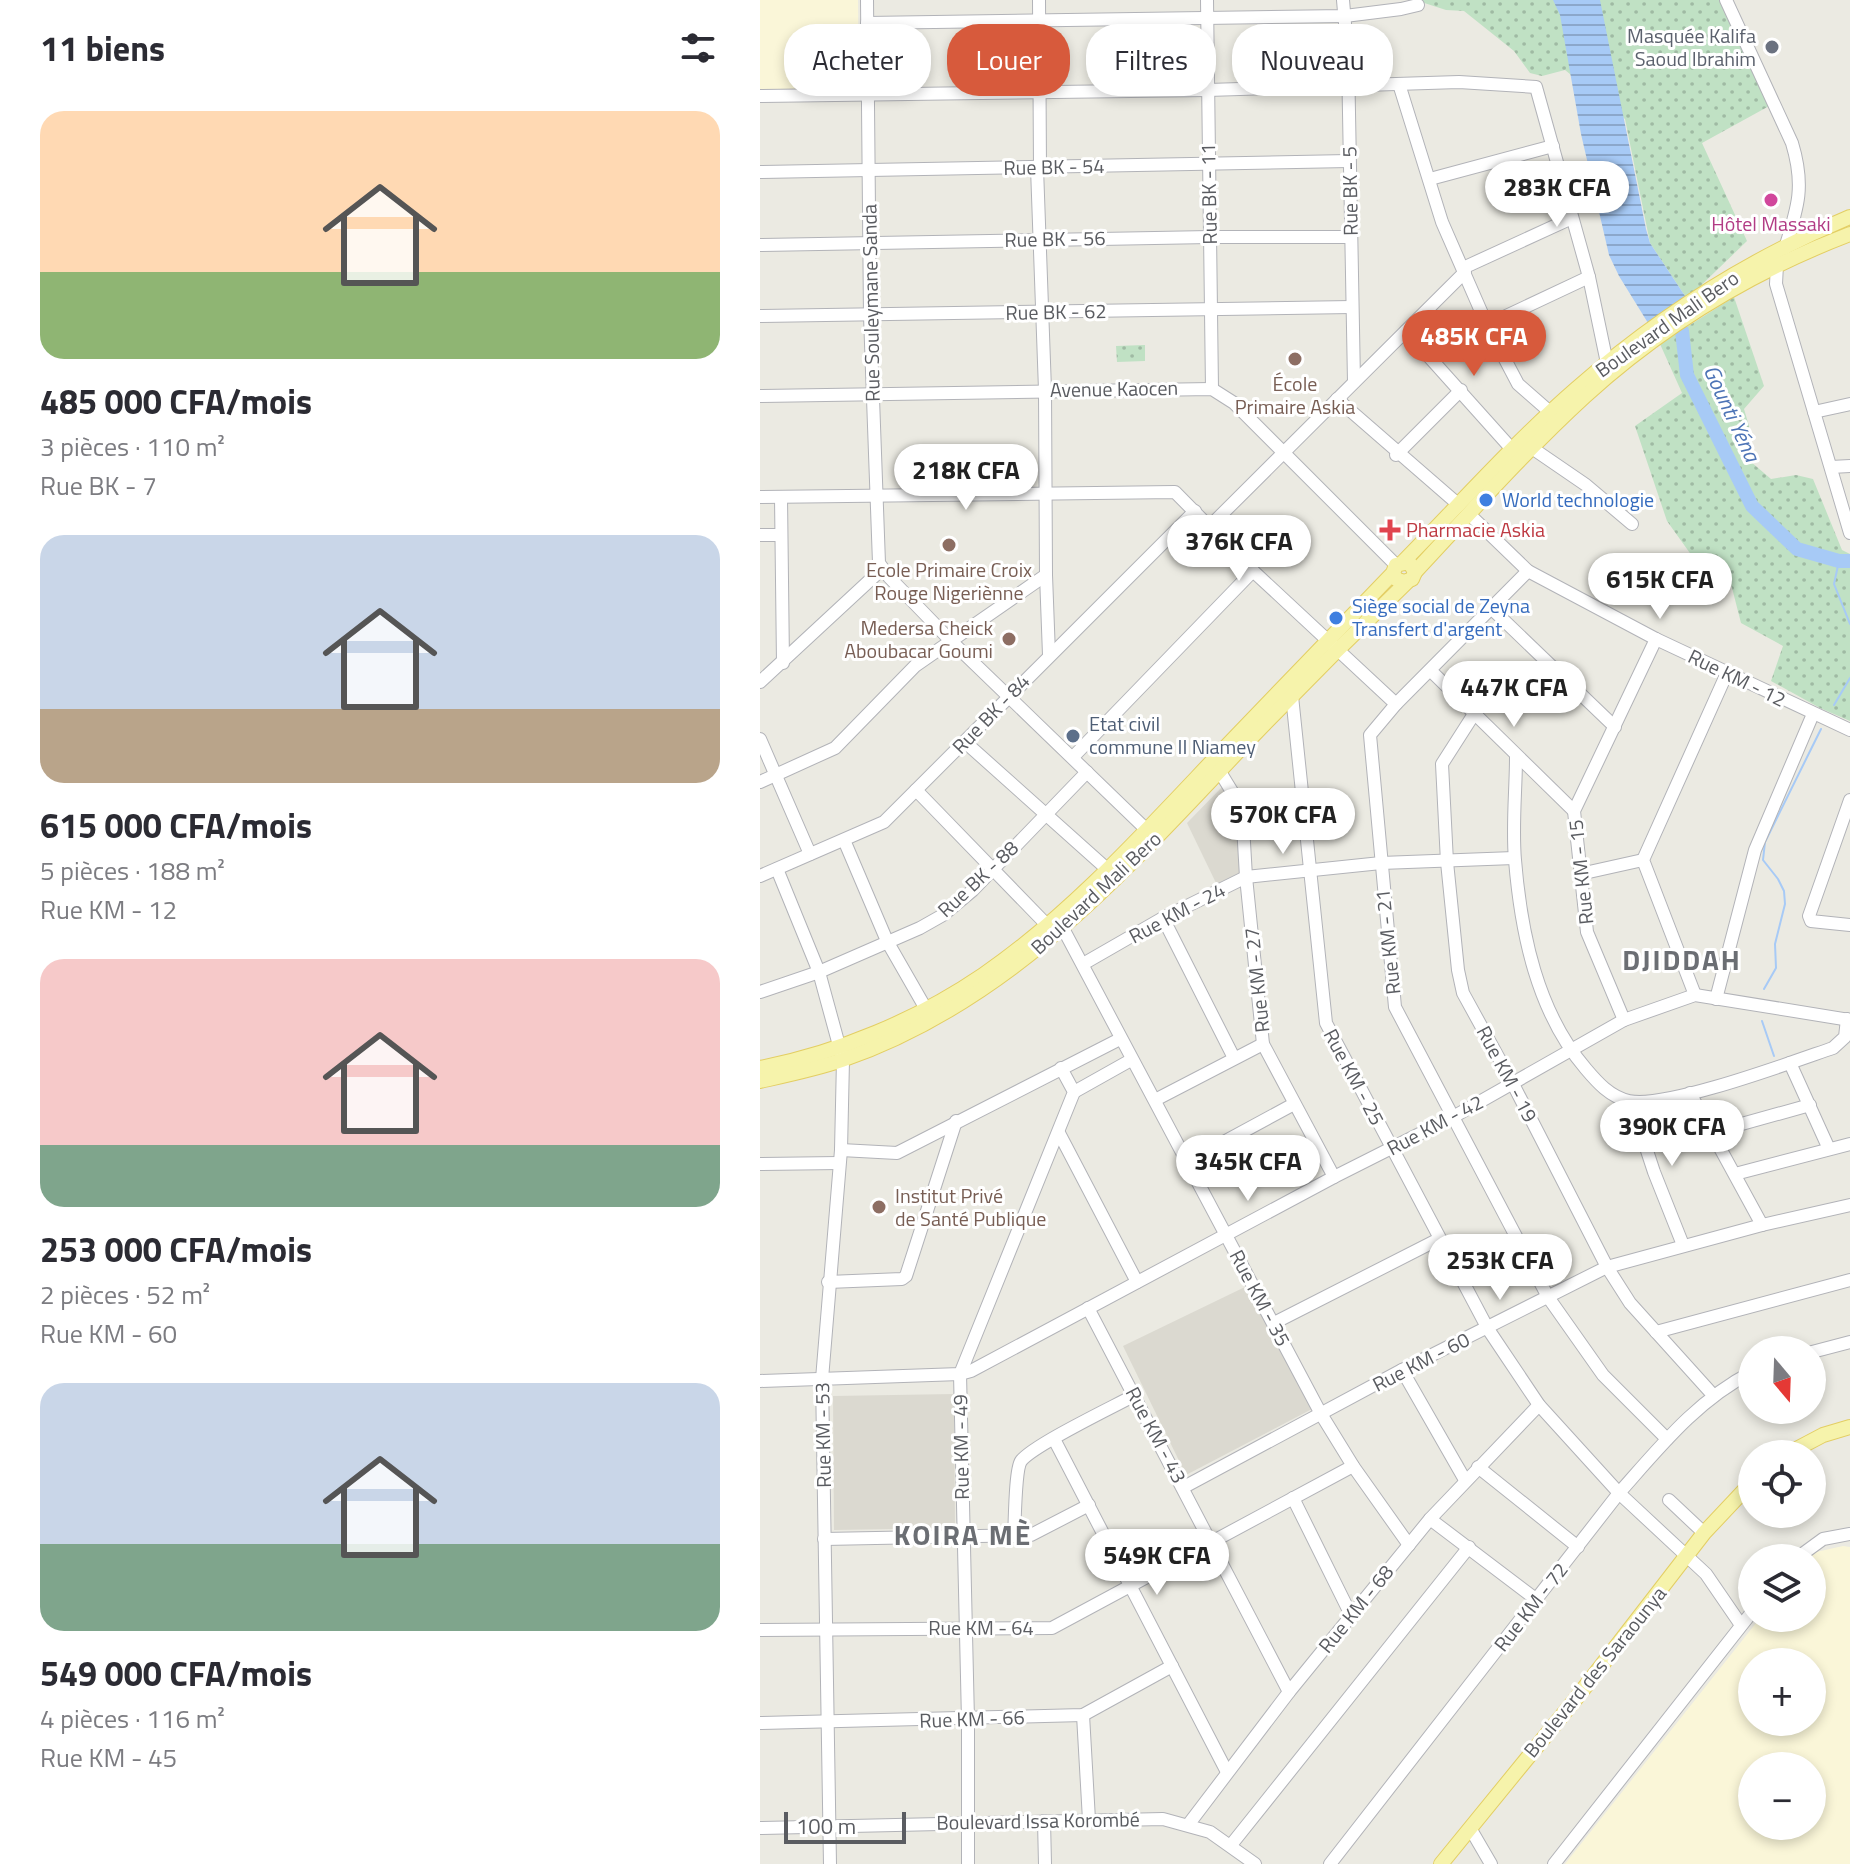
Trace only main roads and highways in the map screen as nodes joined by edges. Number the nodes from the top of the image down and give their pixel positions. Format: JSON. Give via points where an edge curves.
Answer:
{"nodes":[{"id":1,"x":1850,"y":217,"type":"edge"},
{"id":2,"x":1850,"y":234,"type":"edge"},
{"id":3,"x":1683,"y":314,"type":"junction"},
{"id":4,"x":1668,"y":324,"type":"junction"},
{"id":5,"x":1521,"y":452,"type":"junction"},
{"id":6,"x":1464,"y":510,"type":"junction"},
{"id":7,"x":1398,"y":566,"type":"junction"},
{"id":8,"x":1411,"y":577,"type":"junction"},
{"id":9,"x":1333,"y":645,"type":"junction"},
{"id":10,"x":1257,"y":723,"type":"junction"},
{"id":11,"x":1242,"y":739,"type":"junction"},
{"id":12,"x":1151,"y":834,"type":"junction"},
{"id":13,"x":1056,"y":923,"type":"junction"},
{"id":14,"x":842,"y":1053,"type":"junction"},
{"id":15,"x":760,"y":1068,"type":"edge"},
{"id":16,"x":760,"y":1081,"type":"edge"},
{"id":17,"x":1850,"y":1427,"type":"edge"},
{"id":18,"x":1814,"y":1440,"type":"edge"},
{"id":19,"x":1738,"y":1497,"type":"edge"},
{"id":20,"x":1441,"y":1864,"type":"edge"}],
"edges":[{"from":1,"to":3,"type":"main road","name":"Boulevard Mali Bero","via":[[1742,270]]},
{"from":2,"to":3,"type":"main road","name":"Boulevard Mali Bero"},
{"from":3,"to":4,"type":"main road","name":"Boulevard Mali Bero"},
{"from":4,"to":5,"type":"main road","name":"Boulevard Mali Bero"},
{"from":4,"to":5,"type":"main road","name":"Boulevard Mali Bero","via":[[1607,363],[1550,412]]},
{"from":5,"to":6,"type":"main road","name":"Boulevard Mali Bero"},
{"from":6,"to":7,"type":"main road","name":"Boulevard Mali Bero"},
{"from":6,"to":8,"type":"main road","name":"Boulevard Mali Bero"},
{"from":7,"to":8,"type":"main road","via":[[1398,581]]},
{"from":7,"to":9,"type":"main road","name":"Boulevard Mali Bero"},
{"from":8,"to":9,"type":"main road","name":"Boulevard Mali Bero"},
{"from":9,"to":10,"type":"main road","name":"Boulevard Mali Bero"},
{"from":9,"to":10,"type":"main road","name":"Boulevard Mali Bero","via":[[1292,696]]},
{"from":10,"to":11,"type":"main road","name":"Boulevard Mali Bero"},
{"from":11,"to":12,"type":"main road","name":"Boulevard Mali Bero"},
{"from":11,"to":12,"type":"main road","name":"Boulevard Mali Bero","via":[[1220,772]]},
{"from":12,"to":13,"type":"main road","name":"Boulevard Mali Bero"},
{"from":12,"to":13,"type":"main road","name":"Boulevard Mali Bero","via":[[1107,869]]},
{"from":13,"to":14,"type":"main road","name":"Boulevard Mali Bero","via":[[982,976]]},
{"from":13,"to":14,"type":"main road","name":"Boulevard Mali Bero","via":[[1016,967],[971,998],[924,1024]]},
{"from":14,"to":15,"type":"main road","name":"Boulevard Mali Bero"},
{"from":14,"to":16,"type":"main road","name":"Boulevard Mali Bero"},
{"from":17,"to":18,"type":"main road"},
{"from":19,"to":20,"type":"main road","name":"Boulevard des Saraounya"}]}
